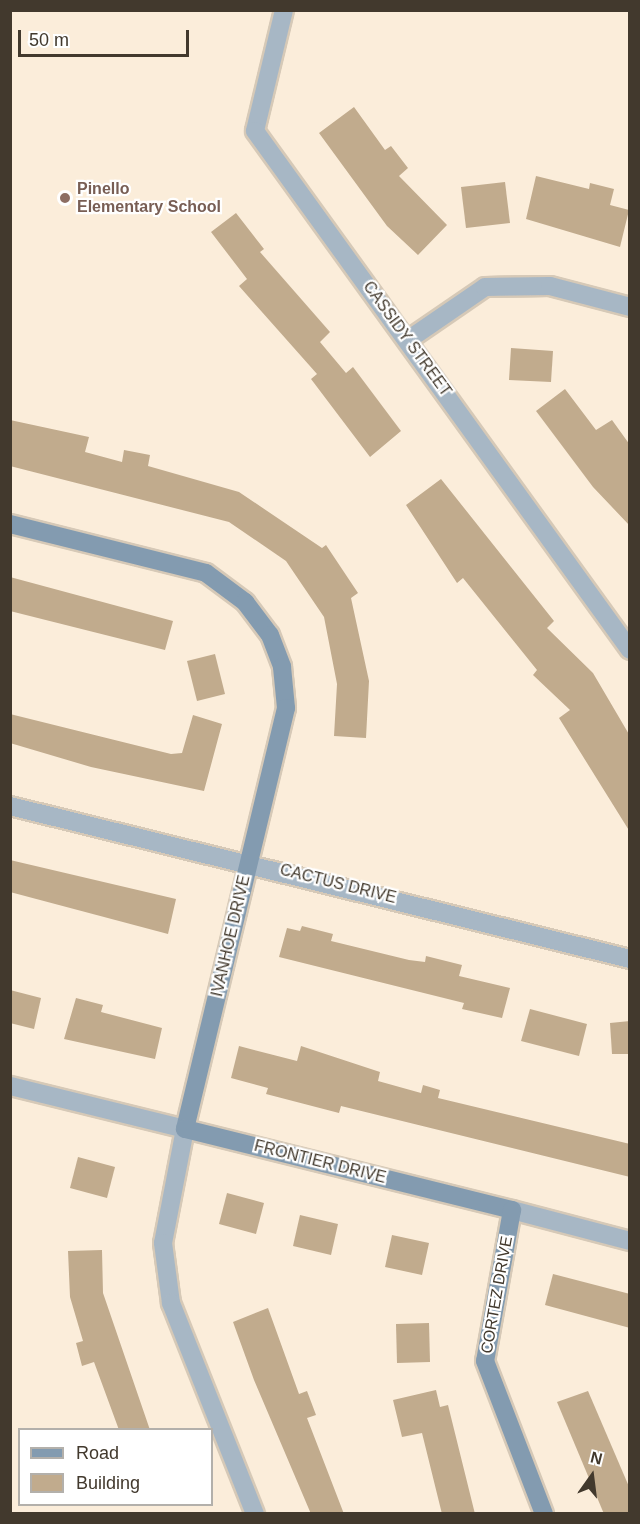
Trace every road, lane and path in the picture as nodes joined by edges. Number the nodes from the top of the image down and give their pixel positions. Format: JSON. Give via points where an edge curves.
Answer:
{"nodes":[{"id":1,"x":284,"y":10,"type":"edge"},
{"id":2,"x":630,"y":307,"type":"edge"},
{"id":3,"x":408,"y":340,"type":"junction"},
{"id":4,"x":10,"y":524,"type":"edge"},
{"id":5,"x":630,"y":650,"type":"edge"},
{"id":6,"x":10,"y":806,"type":"edge"},
{"id":7,"x":249,"y":861,"type":"junction"},
{"id":8,"x":630,"y":959,"type":"edge"},
{"id":9,"x":10,"y":1086,"type":"edge"},
{"id":10,"x":185,"y":1129,"type":"junction"},
{"id":11,"x":512,"y":1210,"type":"junction"},
{"id":12,"x":630,"y":1241,"type":"edge"},
{"id":13,"x":255,"y":1514,"type":"edge"},
{"id":14,"x":544,"y":1514,"type":"edge"}],
"edges":[{"from":1,"to":3,"type":"street","name":"CASSIDY STREET","via":[[255,131]]},
{"from":2,"to":3,"type":"street","via":[[550,286],[485,287]]},
{"from":3,"to":5,"type":"street","name":"CASSIDY STREET"},
{"from":4,"to":7,"type":"street","name":"IVANHOE DRIVE","via":[[206,573],[245,602],[270,635],[282,667],[286,708]]},
{"from":6,"to":7,"type":"street","name":"CACTUS DRIVE"},
{"from":7,"to":8,"type":"street","name":"CACTUS DRIVE"},
{"from":7,"to":10,"type":"street","name":"IVANHOE DRIVE"},
{"from":9,"to":10,"type":"street","name":"FRONTIER DRIVE"},
{"from":10,"to":11,"type":"street","name":"FRONTIER DRIVE"},
{"from":10,"to":13,"type":"street","name":"IVANHOE DRIVE","via":[[163,1243],[171,1303]]},
{"from":11,"to":12,"type":"street","name":"FRONTIER DRIVE"},
{"from":11,"to":14,"type":"street","name":"CORTEZ DRIVE","via":[[485,1361]]}]}
